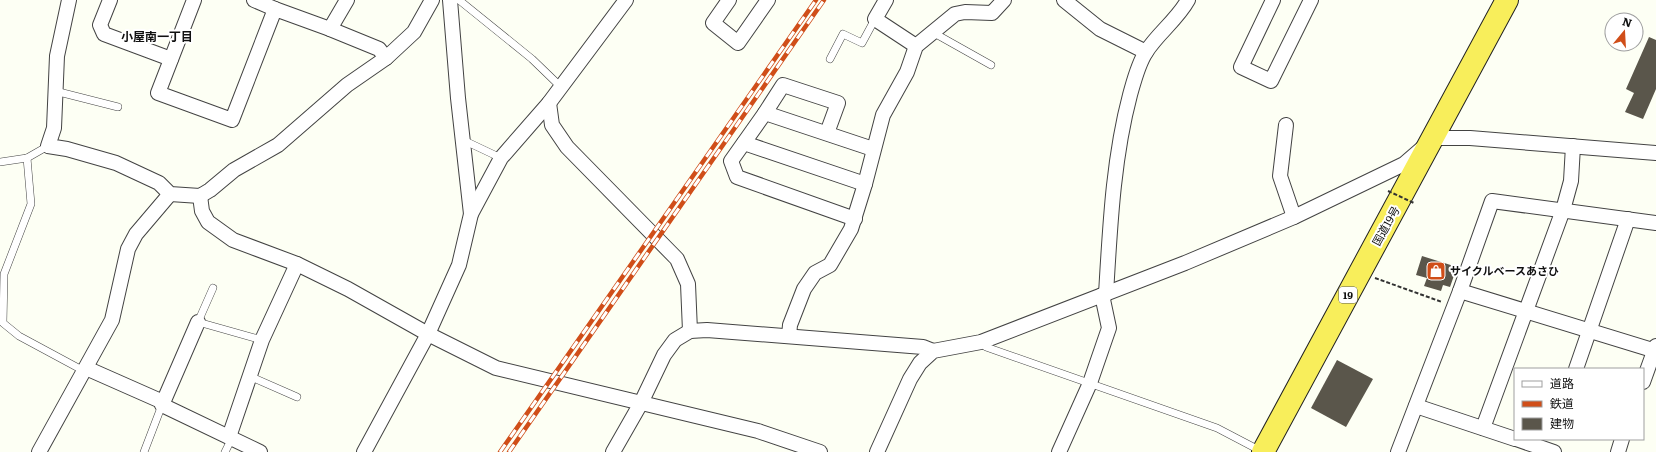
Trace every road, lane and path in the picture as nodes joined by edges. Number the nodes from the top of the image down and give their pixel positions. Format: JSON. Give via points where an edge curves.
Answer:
{"nodes":[{"id":1,"x":69,"y":0,"type":"edge"},
{"id":2,"x":110,"y":0,"type":"edge"},
{"id":3,"x":194,"y":0,"type":"edge"},
{"id":4,"x":254,"y":0,"type":"edge"},
{"id":5,"x":347,"y":0,"type":"edge"},
{"id":6,"x":432,"y":0,"type":"edge"},
{"id":7,"x":450,"y":0,"type":"edge"},
{"id":8,"x":459,"y":0,"type":"edge"},
{"id":9,"x":626,"y":0,"type":"edge"},
{"id":10,"x":729,"y":0,"type":"edge"},
{"id":11,"x":768,"y":0,"type":"edge"},
{"id":12,"x":886,"y":0,"type":"edge"},
{"id":13,"x":1004,"y":0,"type":"edge"},
{"id":14,"x":1064,"y":0,"type":"edge"},
{"id":15,"x":1188,"y":0,"type":"edge"},
{"id":16,"x":1274,"y":0,"type":"edge"},
{"id":17,"x":1311,"y":0,"type":"edge"},
{"id":18,"x":1506,"y":0,"type":"edge"},
{"id":19,"x":275,"y":9,"type":"junction"},
{"id":20,"x":875,"y":19,"type":"junction"},
{"id":21,"x":330,"y":29,"type":"junction"},
{"id":22,"x":934,"y":33,"type":"junction"},
{"id":23,"x":916,"y":46,"type":"junction"},
{"id":24,"x":1146,"y":52,"type":"junction"},
{"id":25,"x":386,"y":58,"type":"junction"},
{"id":26,"x":171,"y":59,"type":"junction"},
{"id":27,"x":830,"y":59,"type":"dead end"},
{"id":28,"x":991,"y":64,"type":"dead end"},
{"id":29,"x":561,"y":87,"type":"junction"},
{"id":30,"x":55,"y":91,"type":"junction"},
{"id":31,"x":549,"y":103,"type":"junction"},
{"id":32,"x":118,"y":107,"type":"dead end"},
{"id":33,"x":765,"y":113,"type":"junction"},
{"id":34,"x":1286,"y":125,"type":"dead end"},
{"id":35,"x":827,"y":133,"type":"junction"},
{"id":36,"x":1434,"y":138,"type":"junction"},
{"id":37,"x":463,"y":140,"type":"junction"},
{"id":38,"x":744,"y":143,"type":"junction"},
{"id":39,"x":48,"y":146,"type":"junction"},
{"id":40,"x":1573,"y":146,"type":"junction"},
{"id":41,"x":873,"y":149,"type":"junction"},
{"id":42,"x":1656,"y":152,"type":"edge"},
{"id":43,"x":27,"y":158,"type":"junction"},
{"id":44,"x":501,"y":158,"type":"junction"},
{"id":45,"x":0,"y":162,"type":"edge"},
{"id":46,"x":865,"y":184,"type":"junction"},
{"id":47,"x":1388,"y":190,"type":"dead end"},
{"id":48,"x":170,"y":194,"type":"junction"},
{"id":49,"x":200,"y":196,"type":"junction"},
{"id":50,"x":1414,"y":203,"type":"dead end"},
{"id":51,"x":1563,"y":210,"type":"junction"},
{"id":52,"x":472,"y":214,"type":"junction"},
{"id":53,"x":1294,"y":217,"type":"junction"},
{"id":54,"x":855,"y":219,"type":"junction"},
{"id":55,"x":1628,"y":219,"type":"junction"},
{"id":56,"x":1656,"y":223,"type":"edge"},
{"id":57,"x":297,"y":264,"type":"junction"},
{"id":58,"x":1368,"y":276,"type":"dead end"},
{"id":59,"x":213,"y":288,"type":"dead end"},
{"id":60,"x":1460,"y":291,"type":"junction"},
{"id":61,"x":1104,"y":295,"type":"junction"},
{"id":62,"x":1,"y":303,"type":"edge"},
{"id":63,"x":1454,"y":306,"type":"junction"},
{"id":64,"x":1527,"y":311,"type":"junction"},
{"id":65,"x":198,"y":322,"type":"junction"},
{"id":66,"x":690,"y":331,"type":"junction"},
{"id":67,"x":1590,"y":331,"type":"junction"},
{"id":68,"x":428,"y":334,"type":"junction"},
{"id":69,"x":789,"y":336,"type":"junction"},
{"id":70,"x":262,"y":340,"type":"junction"},
{"id":71,"x":980,"y":342,"type":"junction"},
{"id":72,"x":1656,"y":349,"type":"edge"},
{"id":73,"x":933,"y":351,"type":"junction"},
{"id":74,"x":1576,"y":368,"type":"edge"},
{"id":75,"x":85,"y":370,"type":"junction"},
{"id":76,"x":249,"y":376,"type":"junction"},
{"id":77,"x":1644,"y":379,"type":"edge"},
{"id":78,"x":1090,"y":383,"type":"junction"},
{"id":79,"x":297,"y":396,"type":"dead end"},
{"id":80,"x":641,"y":403,"type":"junction"},
{"id":81,"x":162,"y":404,"type":"junction"},
{"id":82,"x":1416,"y":406,"type":"junction"},
{"id":83,"x":1483,"y":428,"type":"junction"},
{"id":84,"x":230,"y":438,"type":"junction"},
{"id":85,"x":1514,"y":439,"type":"edge"},
{"id":86,"x":1519,"y":440,"type":"edge"},
{"id":87,"x":1622,"y":440,"type":"edge"},
{"id":88,"x":1550,"y":447,"type":"edge"},
{"id":89,"x":40,"y":452,"type":"edge"},
{"id":90,"x":144,"y":452,"type":"edge"},
{"id":91,"x":225,"y":452,"type":"edge"},
{"id":92,"x":260,"y":452,"type":"edge"},
{"id":93,"x":364,"y":452,"type":"edge"},
{"id":94,"x":613,"y":452,"type":"edge"},
{"id":95,"x":820,"y":452,"type":"edge"},
{"id":96,"x":877,"y":452,"type":"edge"},
{"id":97,"x":1059,"y":452,"type":"edge"},
{"id":98,"x":1263,"y":452,"type":"edge"},
{"id":99,"x":1398,"y":452,"type":"edge"},
{"id":100,"x":1618,"y":452,"type":"edge"}],
"edges":[{"from":1,"to":30,"type":"street","via":[[57,56]]},
{"from":2,"to":26,"type":"street","via":[[100,25],[104,34]]},
{"from":3,"to":26,"type":"street"},
{"from":4,"to":19,"type":"street"},
{"from":5,"to":21,"type":"street"},
{"from":6,"to":25,"type":"street","via":[[414,32]]},
{"from":7,"to":37,"type":"street"},
{"from":8,"to":29,"type":"lane","via":[[532,59]]},
{"from":9,"to":29,"type":"street"},
{"from":10,"to":11,"type":"street","via":[[712,23],[738,43]]},
{"from":12,"to":20,"type":"street"},
{"from":13,"to":22,"type":"street","via":[[992,13],[956,14]]},
{"from":14,"to":24,"type":"street","via":[[1100,29]]},
{"from":15,"to":24,"type":"street","via":[[1182,11]]},
{"from":16,"to":17,"type":"street","via":[[1241,67],[1271,81]]},
{"from":18,"to":36,"type":"highway","name":"国道19号","number":"19"},
{"from":19,"to":21,"type":"street"},
{"from":19,"to":26,"type":"street","via":[[232,120],[158,93]]},
{"from":20,"to":23,"type":"street"},
{"from":20,"to":27,"type":"lane","via":[[862,43],[843,34]]},
{"from":21,"to":25,"type":"street","via":[[379,49]]},
{"from":22,"to":23,"type":"street"},
{"from":22,"to":28,"type":"lane"},
{"from":23,"to":41,"type":"street","via":[[907,72],[883,115]]},
{"from":24,"to":61,"type":"street","via":[[1134,78],[1122,124]]},
{"from":25,"to":49,"type":"street","via":[[347,85],[278,145],[234,170]]},
{"from":29,"to":31,"type":"street"},
{"from":30,"to":32,"type":"lane"},
{"from":30,"to":39,"type":"street","via":[[54,128]]},
{"from":31,"to":44,"type":"street"},
{"from":31,"to":66,"type":"street","via":[[552,125],[567,147],[677,259],[688,284]]},
{"from":33,"to":35,"type":"street"},
{"from":33,"to":35,"type":"street","via":[[784,85],[838,103]]},
{"from":33,"to":38,"type":"street"},
{"from":34,"to":53,"type":"street","via":[[1280,176]]},
{"from":35,"to":41,"type":"street"},
{"from":36,"to":40,"type":"street","via":[[1470,138]]},
{"from":36,"to":53,"type":"street","via":[[1404,164]]},
{"from":36,"to":98,"type":"highway","name":"国道19号","number":"19"},
{"from":37,"to":44,"type":"lane"},
{"from":37,"to":52,"type":"street"},
{"from":38,"to":46,"type":"street"},
{"from":38,"to":54,"type":"street","via":[[731,161],[737,177]]},
{"from":39,"to":43,"type":"lane"},
{"from":39,"to":48,"type":"street","via":[[116,163],[158,183]]},
{"from":40,"to":42,"type":"street"},
{"from":40,"to":51,"type":"street","via":[[1571,181]]},
{"from":41,"to":46,"type":"street"},
{"from":43,"to":45,"type":"lane"},
{"from":43,"to":62,"type":"lane","via":[[32,204],[4,274]]},
{"from":44,"to":52,"type":"street"},
{"from":46,"to":54,"type":"street"},
{"from":47,"to":50,"type":"path","bridge":true},
{"from":48,"to":49,"type":"street"},
{"from":48,"to":75,"type":"street","via":[[136,234],[128,249],[112,320]]},
{"from":49,"to":57,"type":"street","via":[[202,211],[208,222],[233,240]]},
{"from":51,"to":55,"type":"street"},
{"from":51,"to":60,"type":"street","via":[[1492,201]]},
{"from":51,"to":64,"type":"street"},
{"from":52,"to":68,"type":"street","via":[[459,265]]},
{"from":53,"to":61,"type":"street"},
{"from":54,"to":69,"type":"street","via":[[830,265],[815,273],[804,289],[790,325]]},
{"from":55,"to":56,"type":"street"},
{"from":55,"to":67,"type":"street"},
{"from":57,"to":68,"type":"street"},
{"from":57,"to":70,"type":"street"},
{"from":58,"to":63,"type":"path"},
{"from":59,"to":65,"type":"lane"},
{"from":60,"to":63,"type":"street"},
{"from":60,"to":64,"type":"street"},
{"from":61,"to":71,"type":"street"},
{"from":61,"to":78,"type":"street","via":[[1109,328]]},
{"from":62,"to":75,"type":"lane","via":[[3,323],[18,336]]},
{"from":63,"to":82,"type":"street"},
{"from":64,"to":67,"type":"street"},
{"from":64,"to":83,"type":"street"},
{"from":65,"to":70,"type":"lane"},
{"from":65,"to":81,"type":"street"},
{"from":66,"to":69,"type":"street"},
{"from":66,"to":80,"type":"street","via":[[675,340],[664,355]]},
{"from":67,"to":72,"type":"street"},
{"from":67,"to":74,"type":"street"},
{"from":68,"to":80,"type":"street","via":[[496,368]]},
{"from":68,"to":93,"type":"street"},
{"from":69,"to":73,"type":"street","via":[[923,347]]},
{"from":70,"to":76,"type":"street"},
{"from":71,"to":73,"type":"street"},
{"from":71,"to":78,"type":"lane","via":[[986,347]]},
{"from":72,"to":77,"type":"street"},
{"from":73,"to":96,"type":"street","via":[[920,363],[910,379]]},
{"from":75,"to":81,"type":"street"},
{"from":75,"to":89,"type":"street"},
{"from":76,"to":79,"type":"lane"},
{"from":76,"to":84,"type":"street"},
{"from":78,"to":97,"type":"street"},
{"from":78,"to":98,"type":"lane","via":[[1217,428]]},
{"from":80,"to":94,"type":"street"},
{"from":80,"to":95,"type":"street","via":[[758,431]]},
{"from":81,"to":84,"type":"street"},
{"from":81,"to":90,"type":"lane"},
{"from":82,"to":83,"type":"street"},
{"from":82,"to":99,"type":"street"},
{"from":83,"to":85,"type":"street"},
{"from":84,"to":91,"type":"lane"},
{"from":84,"to":92,"type":"street"},
{"from":86,"to":88,"type":"street"},
{"from":87,"to":100,"type":"street"}]}
